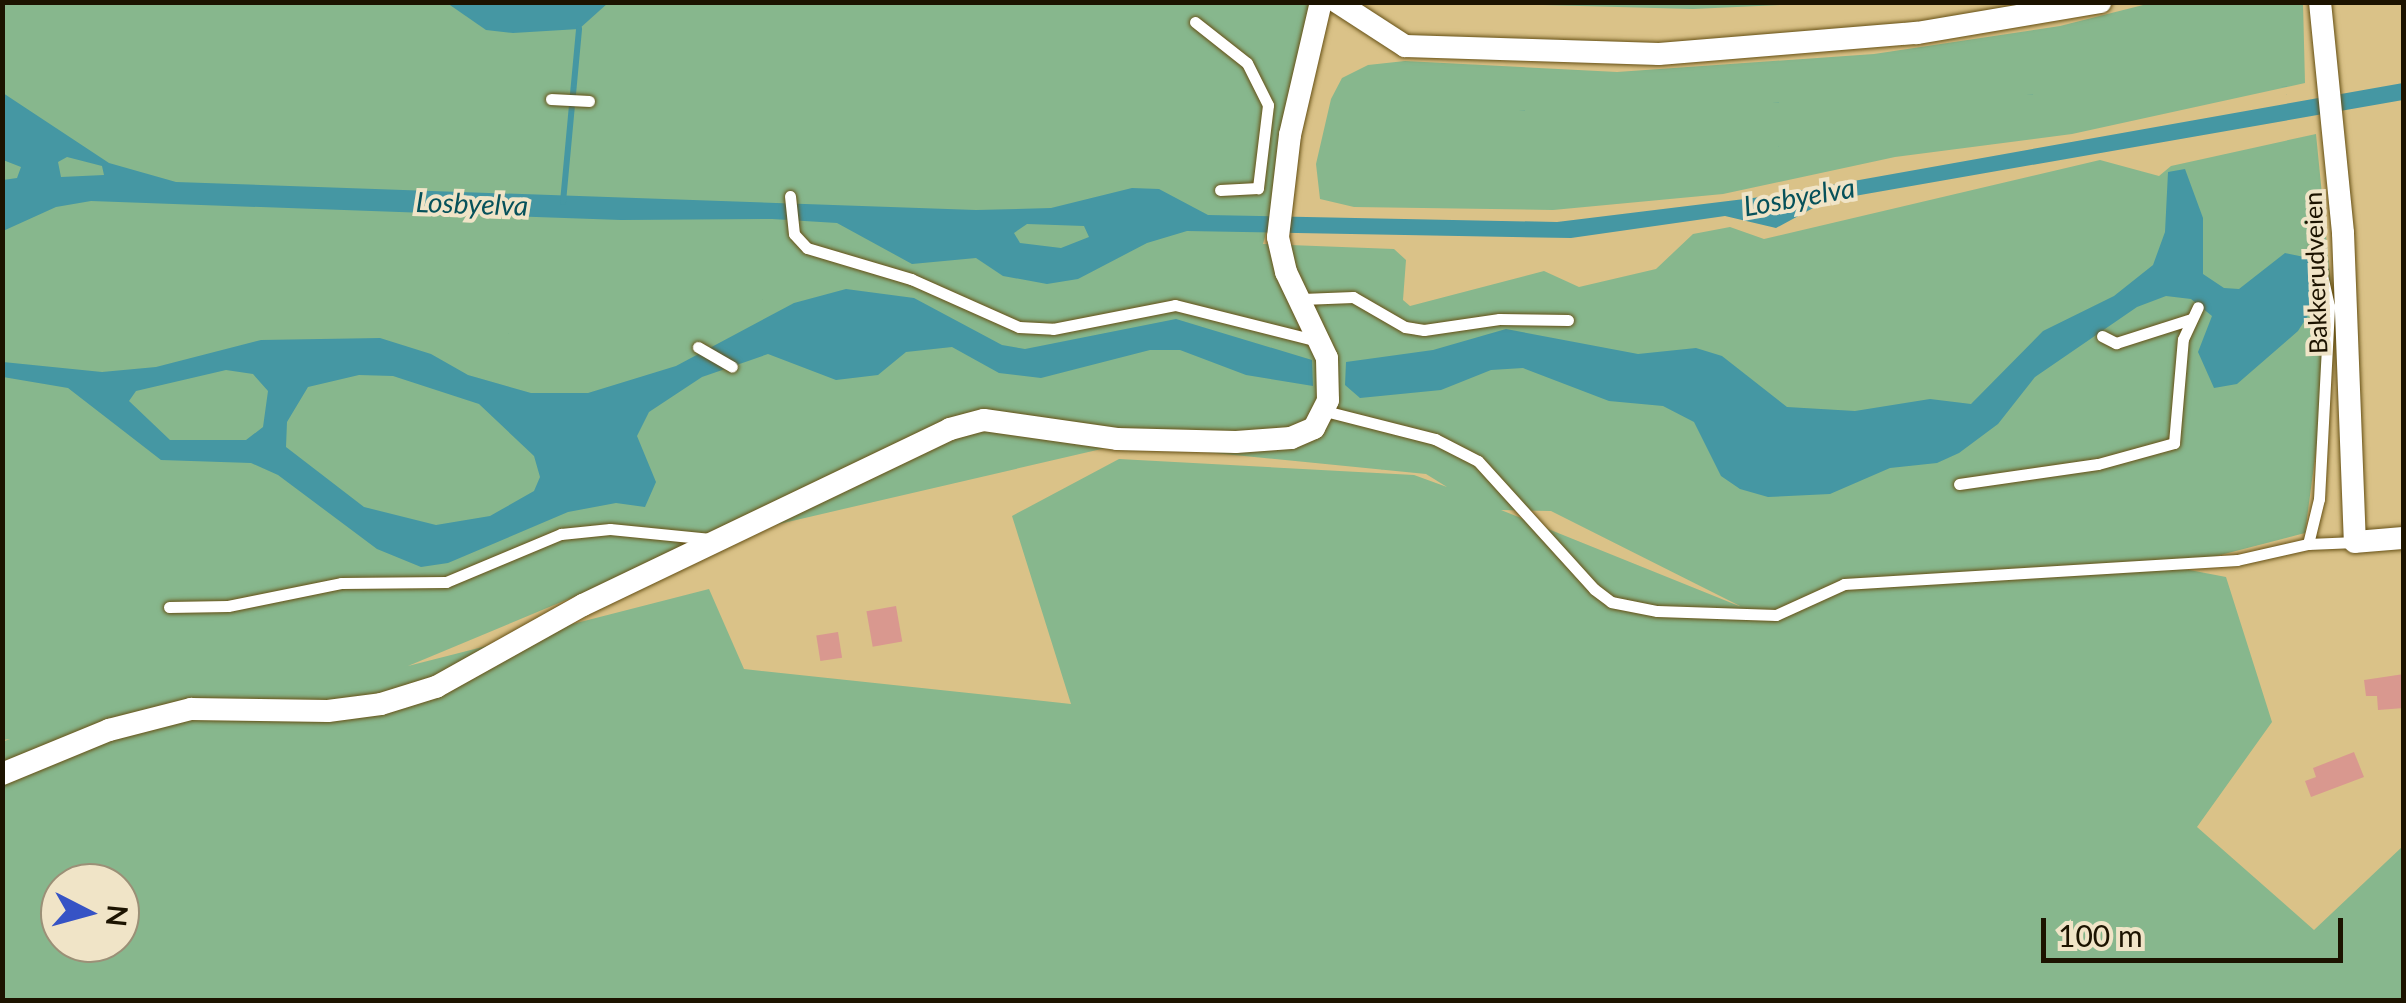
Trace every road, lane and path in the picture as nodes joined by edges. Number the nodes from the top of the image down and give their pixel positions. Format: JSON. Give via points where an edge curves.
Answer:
{"nodes":[{"id":1,"x":1321,"y":2,"type":"edge"},
{"id":2,"x":1337,"y":2,"type":"edge"},
{"id":3,"x":2100,"y":2,"type":"edge"},
{"id":4,"x":2320,"y":2,"type":"edge"},
{"id":5,"x":1195,"y":22,"type":"dead end"},
{"id":6,"x":551,"y":99,"type":"dead end"},
{"id":7,"x":589,"y":102,"type":"dead end"},
{"id":8,"x":1258,"y":188,"type":"junction"},
{"id":9,"x":1220,"y":190,"type":"dead end"},
{"id":10,"x":1281,"y":194,"type":"junction"},
{"id":11,"x":790,"y":196,"type":"dead end"},
{"id":12,"x":2316,"y":249,"type":"dead end"},
{"id":13,"x":1302,"y":299,"type":"junction"},
{"id":14,"x":2198,"y":307,"type":"dead end"},
{"id":15,"x":2191,"y":319,"type":"junction"},
{"id":16,"x":1568,"y":320,"type":"dead end"},
{"id":17,"x":2102,"y":336,"type":"dead end"},
{"id":18,"x":1322,"y":340,"type":"junction"},
{"id":19,"x":698,"y":347,"type":"dead end"},
{"id":20,"x":732,"y":366,"type":"dead end"},
{"id":21,"x":1326,"y":411,"type":"junction"},
{"id":22,"x":1959,"y":484,"type":"dead end"},
{"id":23,"x":2404,"y":538,"type":"edge"},
{"id":24,"x":715,"y":540,"type":"junction"},
{"id":25,"x":2354,"y":542,"type":"junction"},
{"id":26,"x":2308,"y":544,"type":"junction"},
{"id":27,"x":169,"y":608,"type":"dead end"},
{"id":28,"x":2,"y":774,"type":"edge"}],
"edges":[{"from":1,"to":10,"type":"street"},
{"from":2,"to":3,"type":"street","via":[[1405,46],[1641,54],[1782,48]]},
{"from":4,"to":25,"type":"street","name":"Bakkerudveien","via":[[2343,233]]},
{"from":5,"to":8,"type":"lane","via":[[1227,42],[1263,87],[1268,128]]},
{"from":6,"to":7,"type":"lane"},
{"from":8,"to":9,"type":"lane"},
{"from":8,"to":10,"type":"lane"},
{"from":10,"to":13,"type":"street","via":[[1278,237],[1286,272]]},
{"from":11,"to":18,"type":"lane","via":[[792,228],[807,248],[911,279],[1019,327],[1054,328],[1176,305],[1298,340]]},
{"from":12,"to":26,"type":"lane","via":[[2328,288],[2328,325],[2319,499]]},
{"from":13,"to":16,"type":"lane","via":[[1353,298],[1404,327],[1424,330],[1499,319]]},
{"from":13,"to":18,"type":"street"},
{"from":14,"to":15,"type":"lane"},
{"from":15,"to":17,"type":"lane","via":[[2116,343]]},
{"from":15,"to":22,"type":"lane","via":[[2174,443],[2098,464]]},
{"from":18,"to":21,"type":"street","via":[[1329,374]]},
{"from":19,"to":20,"type":"lane"},
{"from":21,"to":24,"type":"street","via":[[1314,428],[1292,438],[1236,442],[1117,439],[984,420],[915,442]]},
{"from":21,"to":26,"type":"lane","via":[[1435,439],[1478,461],[1594,589],[1611,602],[1657,611],[1776,615],[1844,584],[2237,560]]},
{"from":23,"to":25,"type":"street"},
{"from":24,"to":27,"type":"lane","via":[[610,529],[560,534],[446,582],[341,583],[228,606]]},
{"from":24,"to":28,"type":"street","via":[[436,687],[328,711],[190,709],[109,730]]},
{"from":25,"to":26,"type":"lane"}]}
